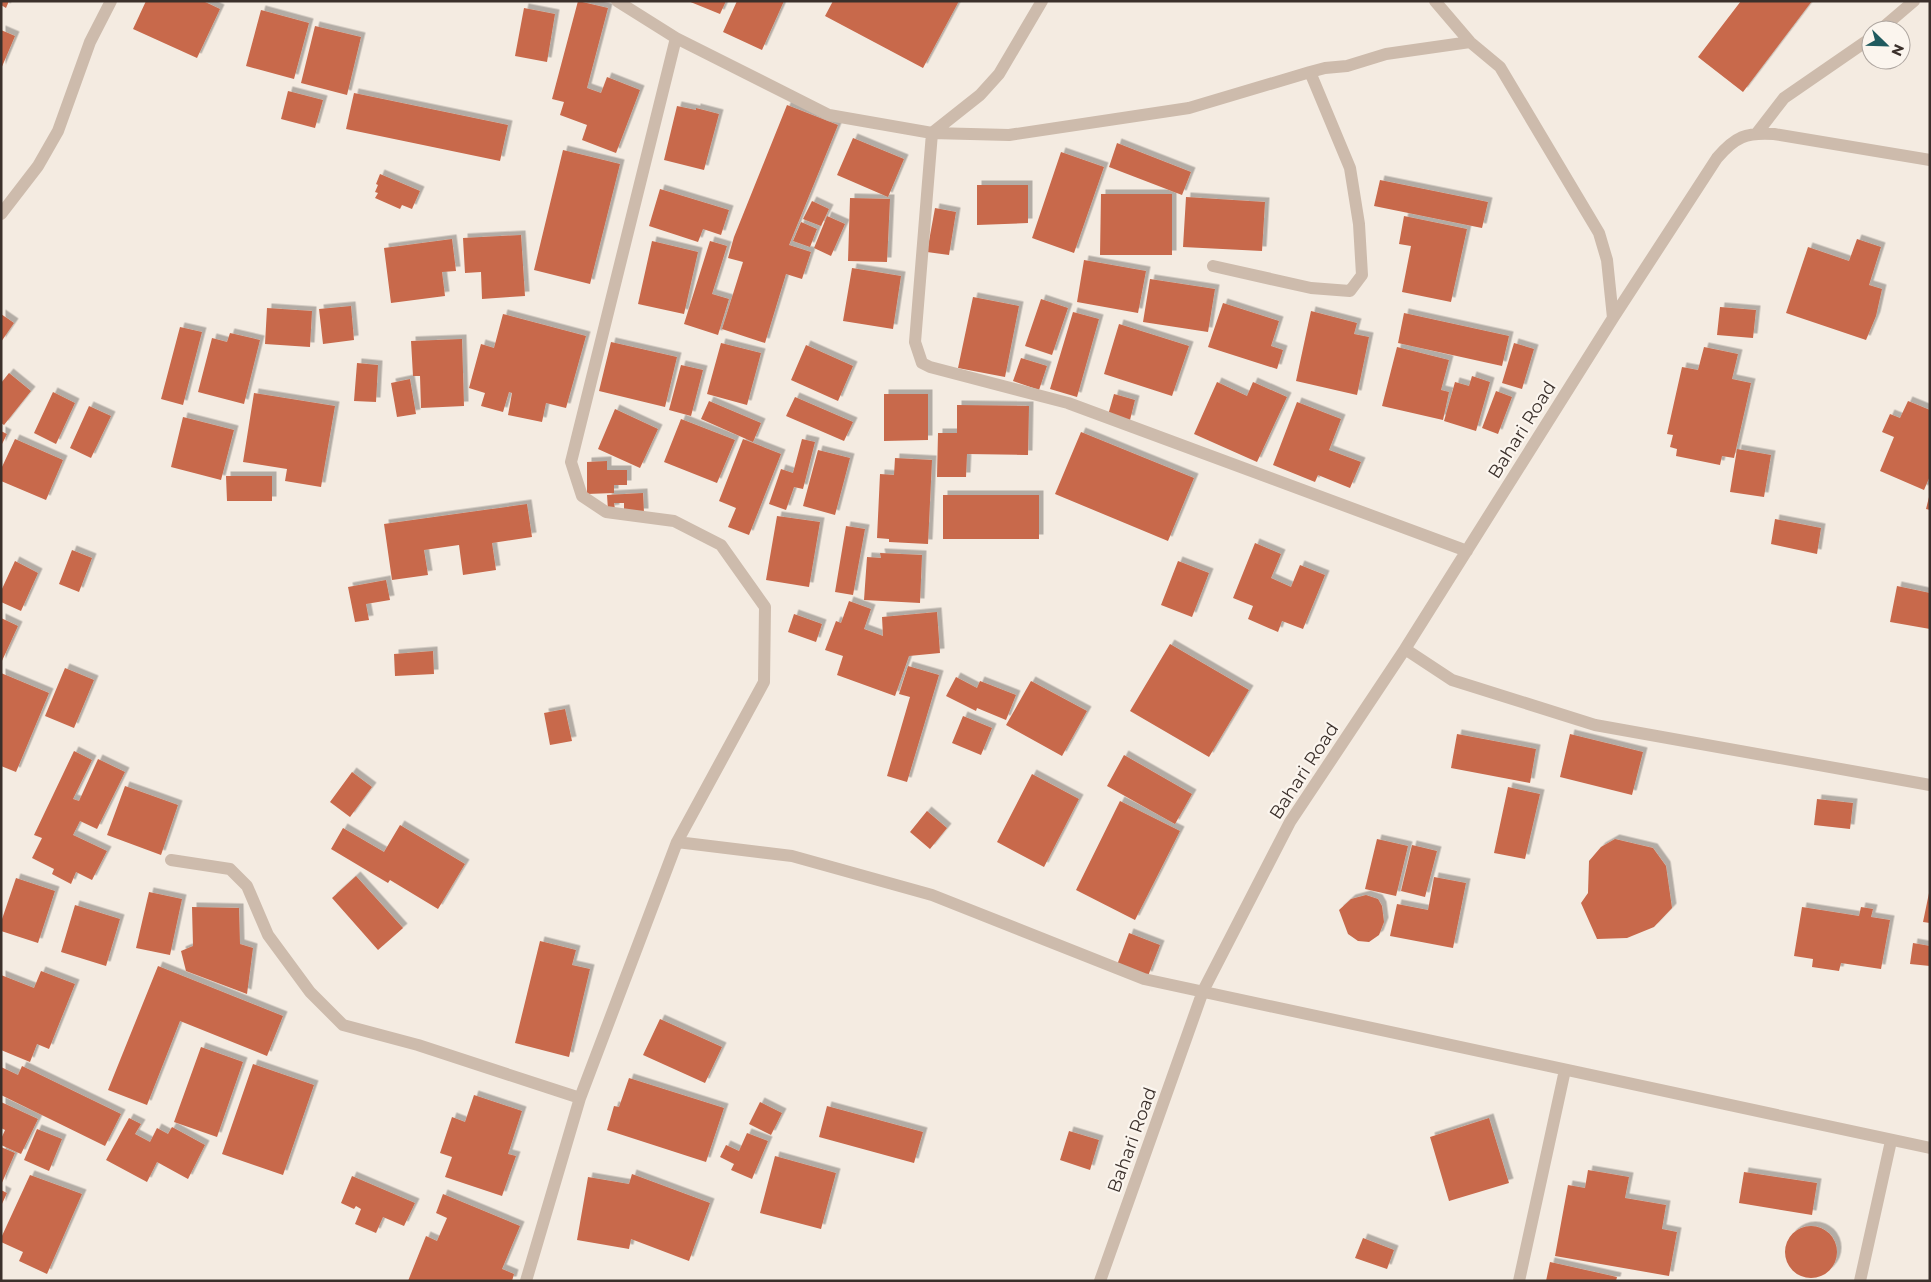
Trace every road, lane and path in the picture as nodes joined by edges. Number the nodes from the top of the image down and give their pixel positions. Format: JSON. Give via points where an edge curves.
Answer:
{"nodes":[{"id":1,"x":111,"y":1,"type":"edge"},
{"id":2,"x":616,"y":1,"type":"edge"},
{"id":3,"x":1042,"y":1,"type":"edge"},
{"id":4,"x":1435,"y":1,"type":"edge"},
{"id":5,"x":1914,"y":1,"type":"edge"},
{"id":6,"x":1892,"y":20,"type":"edge"},
{"id":7,"x":676,"y":38,"type":"junction"},
{"id":8,"x":1470,"y":42,"type":"junction"},
{"id":9,"x":1861,"y":45,"type":"edge"},
{"id":10,"x":1310,"y":72,"type":"junction"},
{"id":11,"x":932,"y":133,"type":"junction"},
{"id":12,"x":1757,"y":133,"type":"junction"},
{"id":13,"x":1930,"y":160,"type":"edge"},
{"id":14,"x":1,"y":214,"type":"edge"},
{"id":15,"x":1213,"y":266,"type":"dead end"},
{"id":16,"x":1613,"y":318,"type":"junction"},
{"id":17,"x":1466,"y":552,"type":"junction"},
{"id":18,"x":1405,"y":649,"type":"junction"},
{"id":19,"x":1930,"y":785,"type":"edge"},
{"id":20,"x":677,"y":842,"type":"junction"},
{"id":21,"x":171,"y":860,"type":"dead end"},
{"id":22,"x":1203,"y":991,"type":"junction"},
{"id":23,"x":1565,"y":1070,"type":"junction"},
{"id":24,"x":580,"y":1098,"type":"junction"},
{"id":25,"x":1891,"y":1141,"type":"junction"},
{"id":26,"x":1930,"y":1148,"type":"edge"},
{"id":27,"x":526,"y":1281,"type":"edge"},
{"id":28,"x":1100,"y":1281,"type":"edge"},
{"id":29,"x":1519,"y":1281,"type":"edge"},
{"id":30,"x":1860,"y":1281,"type":"edge"}],
"edges":[{"from":1,"to":14,"type":"street","via":[[90,42],[58,131],[38,166]]},
{"from":2,"to":7,"type":"street"},
{"from":3,"to":11,"type":"street","via":[[999,74],[980,95]]},
{"from":4,"to":8,"type":"street"},
{"from":5,"to":6,"type":"street"},
{"from":7,"to":11,"type":"street","via":[[829,115]]},
{"from":7,"to":20,"type":"street","via":[[571,462],[582,496],[606,512],[674,521],[721,545],[765,607],[764,682]]},
{"from":8,"to":10,"type":"street","via":[[1386,54],[1347,66]]},
{"from":8,"to":16,"type":"street","via":[[1500,66],[1600,233],[1607,260]]},
{"from":9,"to":12,"type":"street","via":[[1784,98]]},
{"from":10,"to":11,"type":"street","via":[[1189,108],[1009,135]]},
{"from":10,"to":15,"type":"street","via":[[1350,168],[1359,224],[1362,275],[1350,291],[1312,288]]},
{"from":11,"to":17,"type":"street","via":[[915,342],[922,363],[1068,403]]},
{"from":12,"to":13,"type":"street"},
{"from":12,"to":16,"type":"street","name":"Bahari Road","via":[[1742,136],[1728,145]]},
{"from":16,"to":17,"type":"street","name":"Bahari Road"},
{"from":17,"to":18,"type":"street","name":"Bahari Road"},
{"from":18,"to":19,"type":"street","via":[[1452,680],[1595,725]]},
{"from":18,"to":22,"type":"street","name":"Bahari Road","via":[[1290,822]]},
{"from":20,"to":22,"type":"street","via":[[792,856],[932,895],[1144,979]]},
{"from":20,"to":24,"type":"street"},
{"from":21,"to":24,"type":"street","via":[[230,869],[247,886],[273,942],[310,992],[343,1025],[418,1044]]},
{"from":22,"to":23,"type":"street"},
{"from":22,"to":28,"type":"street","name":"Bahari Road"},
{"from":23,"to":25,"type":"street"},
{"from":23,"to":29,"type":"street"},
{"from":24,"to":27,"type":"street"},
{"from":25,"to":26,"type":"street"},
{"from":25,"to":30,"type":"street"}]}
